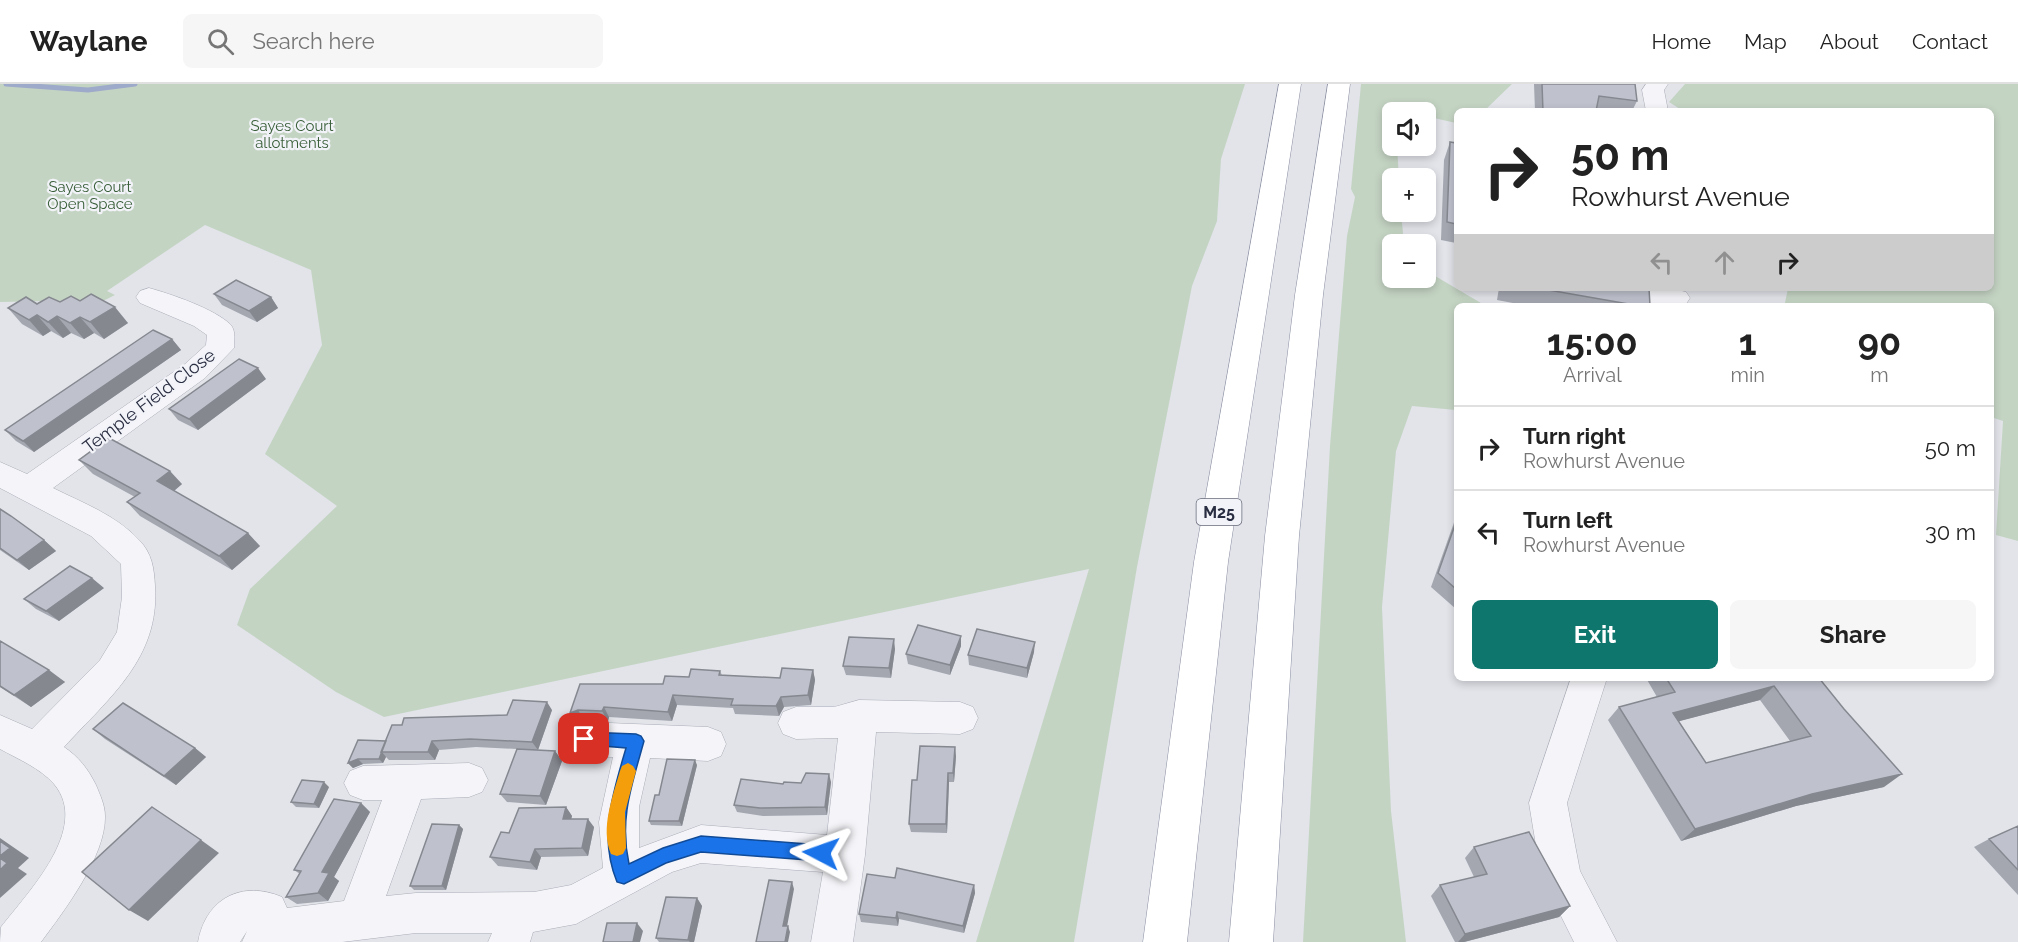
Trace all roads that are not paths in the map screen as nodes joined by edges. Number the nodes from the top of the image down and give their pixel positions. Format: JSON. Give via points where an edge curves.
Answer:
{"nodes":[{"id":1,"x":1290,"y":84,"type":"edge"},
{"id":2,"x":1339,"y":84,"type":"edge"},
{"id":3,"x":1657,"y":84,"type":"edge"},
{"id":4,"x":1656,"y":108,"type":"edge"},
{"id":5,"x":1638,"y":291,"type":"edge"},
{"id":6,"x":149,"y":297,"type":"dead end"},
{"id":7,"x":1677,"y":297,"type":"edge"},
{"id":8,"x":0,"y":474,"type":"edge"},
{"id":9,"x":29,"y":489,"type":"junction"},
{"id":10,"x":1588,"y":681,"type":"edge"},
{"id":11,"x":858,"y":716,"type":"junction"},
{"id":12,"x":960,"y":718,"type":"dead end"},
{"id":13,"x":796,"y":723,"type":"dead end"},
{"id":14,"x":0,"y":731,"type":"edge"},
{"id":15,"x":584,"y":739,"type":"dead end"},
{"id":16,"x":636,"y":741,"type":"junction"},
{"id":17,"x":708,"y":744,"type":"dead end"},
{"id":18,"x":36,"y":751,"type":"junction"},
{"id":19,"x":470,"y":780,"type":"dead end"},
{"id":20,"x":408,"y":782,"type":"junction"},
{"id":21,"x":363,"y":783,"type":"dead end"},
{"id":22,"x":845,"y":855,"type":"junction"},
{"id":23,"x":624,"y":876,"type":"junction"},
{"id":24,"x":357,"y":920,"type":"junction"},
{"id":25,"x":514,"y":927,"type":"edge"},
{"id":26,"x":267,"y":936,"type":"edge"},
{"id":27,"x":213,"y":940,"type":"edge"},
{"id":28,"x":16,"y":942,"type":"edge"},
{"id":29,"x":832,"y":942,"type":"edge"},
{"id":30,"x":1165,"y":942,"type":"edge"},
{"id":31,"x":1251,"y":942,"type":"edge"},
{"id":32,"x":1596,"y":942,"type":"edge"}],
"edges":[{"from":1,"to":30,"type":"highway","number":"M25","via":[[1211,562]]},
{"from":2,"to":31,"type":"highway","via":[[1309,295],[1282,536]]},
{"from":3,"to":4,"type":"street","via":[[1653,90]]},
{"from":5,"to":7,"type":"street"},
{"from":6,"to":9,"type":"street","name":"Temple Field Close","via":[[204,320],[221,332],[220,348],[195,371]]},
{"from":8,"to":9,"type":"street"},
{"from":9,"to":18,"type":"street","via":[[102,527],[128,549],[137,562],[139,597],[134,635],[112,672]]},
{"from":10,"to":32,"type":"street","via":[[1548,803],[1561,876]]},
{"from":11,"to":12,"type":"street"},
{"from":11,"to":13,"type":"street","via":[[834,723]]},
{"from":11,"to":22,"type":"street"},
{"from":14,"to":18,"type":"street"},
{"from":15,"to":16,"type":"street"},
{"from":16,"to":17,"type":"street"},
{"from":16,"to":23,"type":"street","via":[[616,812],[616,844]]},
{"from":18,"to":28,"type":"street","via":[[66,770],[80,792],[86,818],[80,842],[56,886]]},
{"from":19,"to":20,"type":"street"},
{"from":20,"to":21,"type":"street"},
{"from":20,"to":24,"type":"street"},
{"from":22,"to":23,"type":"street","via":[[701,844],[663,856]]},
{"from":22,"to":29,"type":"street"},
{"from":23,"to":25,"type":"street","via":[[576,904]]},
{"from":24,"to":25,"type":"street","via":[[416,913]]},
{"from":24,"to":26,"type":"street"},
{"from":26,"to":27,"type":"street","via":[[272,918],[268,911],[255,907],[232,916]]}]}
